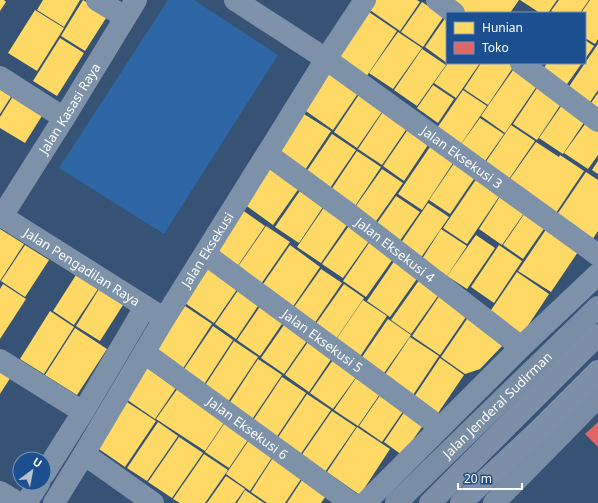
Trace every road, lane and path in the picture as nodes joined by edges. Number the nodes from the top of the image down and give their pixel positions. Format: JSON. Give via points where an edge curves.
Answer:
{"nodes":[{"id":1,"x":97,"y":0,"type":"edge"},
{"id":2,"x":235,"y":0,"type":"edge"},
{"id":3,"x":365,"y":0,"type":"edge"},
{"id":4,"x":437,"y":0,"type":"edge"},
{"id":5,"x":130,"y":9,"type":"edge"},
{"id":6,"x":453,"y":12,"type":"edge"},
{"id":7,"x":326,"y":59,"type":"junction"},
{"id":8,"x":522,"y":64,"type":"edge"},
{"id":9,"x":0,"y":77,"type":"edge"},
{"id":10,"x":64,"y":118,"type":"junction"},
{"id":11,"x":598,"y":121,"type":"edge"},
{"id":12,"x":267,"y":154,"type":"junction"},
{"id":13,"x":1,"y":215,"type":"edge"},
{"id":14,"x":205,"y":254,"type":"junction"},
{"id":15,"x":598,"y":255,"type":"edge"},
{"id":16,"x":598,"y":274,"type":"edge"},
{"id":17,"x":145,"y":307,"type":"junction"},
{"id":18,"x":563,"y":307,"type":"junction"},
{"id":19,"x":598,"y":307,"type":"edge"},
{"id":20,"x":164,"y":319,"type":"junction"},
{"id":21,"x":589,"y":329,"type":"edge"},
{"id":22,"x":521,"y":347,"type":"junction"},
{"id":23,"x":145,"y":353,"type":"junction"},
{"id":24,"x":0,"y":360,"type":"edge"},
{"id":25,"x":598,"y":371,"type":"edge"},
{"id":26,"x":598,"y":398,"type":"edge"},
{"id":27,"x":83,"y":412,"type":"junction"},
{"id":28,"x":440,"y":428,"type":"junction"},
{"id":29,"x":84,"y":454,"type":"junction"},
{"id":30,"x":52,"y":461,"type":"edge"},
{"id":31,"x":33,"y":491,"type":"edge"},
{"id":32,"x":0,"y":492,"type":"edge"},
{"id":33,"x":18,"y":503,"type":"edge"},
{"id":34,"x":26,"y":503,"type":"edge"},
{"id":35,"x":54,"y":503,"type":"edge"},
{"id":36,"x":153,"y":503,"type":"edge"},
{"id":37,"x":351,"y":503,"type":"edge"},
{"id":38,"x":365,"y":503,"type":"edge"},
{"id":39,"x":396,"y":503,"type":"edge"},
{"id":40,"x":430,"y":503,"type":"edge"},
{"id":41,"x":462,"y":503,"type":"edge"},
{"id":42,"x":494,"y":503,"type":"edge"}],
"edges":[{"from":1,"to":5,"type":"street"},
{"from":2,"to":7,"type":"street","name":"Jalan Eksekusi 3"},
{"from":3,"to":7,"type":"street","name":"Jalan Eksekusi"},
{"from":4,"to":6,"type":"street"},
{"from":5,"to":10,"type":"street","name":"Jalan Kasasi Raya"},
{"from":7,"to":12,"type":"street","name":"Jalan Eksekusi"},
{"from":7,"to":15,"type":"street","name":"Jalan Eksekusi 3"},
{"from":8,"to":11,"type":"street"},
{"from":9,"to":10,"type":"street"},
{"from":10,"to":13,"type":"street","name":"Jalan Kasasi Raya"},
{"from":12,"to":14,"type":"street","name":"Jalan Eksekusi"},
{"from":12,"to":22,"type":"street","name":"Jalan Eksekusi 4","via":[[348,212]]},
{"from":13,"to":17,"type":"street","name":"Jalan Pengadilan Raya"},
{"from":14,"to":20,"type":"street","name":"Jalan Eksekusi"},
{"from":14,"to":28,"type":"street","name":"Jalan Eksekusi 5"},
{"from":16,"to":18,"type":"street"},
{"from":17,"to":20,"type":"street","name":"Jalan Pengadilan Raya"},
{"from":17,"to":27,"type":"street"},
{"from":18,"to":21,"type":"street"},
{"from":18,"to":22,"type":"street"},
{"from":19,"to":21,"type":"street","name":"Jalan Jenderal Sudirman"},
{"from":20,"to":23,"type":"street","name":"Jalan Eksekusi"},
{"from":21,"to":39,"type":"street","name":"Jalan Jenderal Sudirman"},
{"from":21,"to":40,"type":"main road","name":"Jalan Jenderal Sudirman","via":[[522,411]]},
{"from":22,"to":28,"type":"street"},
{"from":23,"to":29,"type":"street","name":"Jalan Eksekusi"},
{"from":23,"to":37,"type":"street","name":"Jalan Eksekusi 6"},
{"from":24,"to":27,"type":"street"},
{"from":25,"to":41,"type":"main road"},
{"from":26,"to":42,"type":"street"},
{"from":27,"to":30,"type":"street"},
{"from":28,"to":38,"type":"street"},
{"from":29,"to":35,"type":"street","name":"Jalan Eksekusi"},
{"from":29,"to":36,"type":"street"},
{"from":31,"to":34,"type":"street"},
{"from":32,"to":33,"type":"street"}]}
